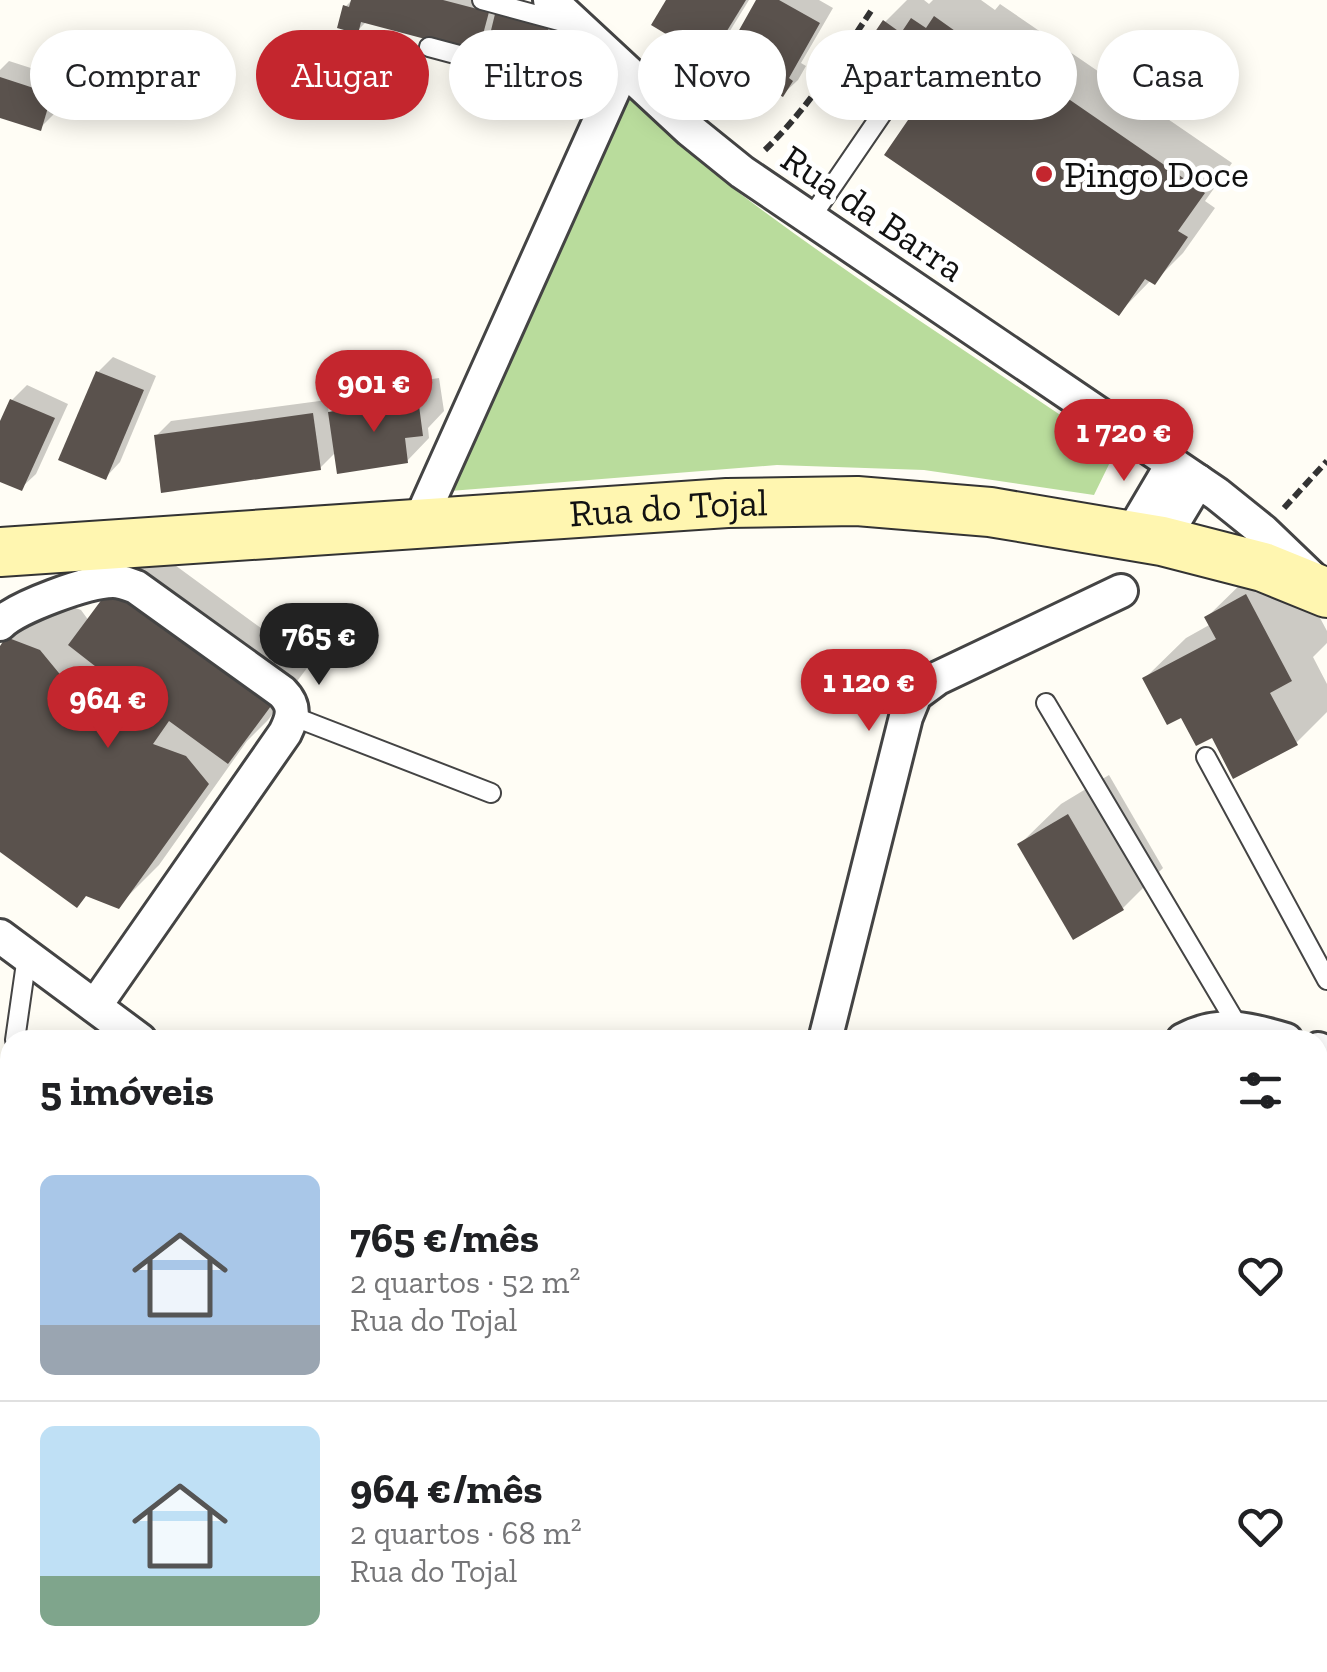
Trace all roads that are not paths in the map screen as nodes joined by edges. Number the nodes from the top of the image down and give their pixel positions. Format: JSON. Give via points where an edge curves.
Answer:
{"nodes":[{"id":1,"x":482,"y":0,"type":"edge"},
{"id":2,"x":550,"y":0,"type":"edge"},
{"id":3,"x":581,"y":30,"type":"joint"},
{"id":4,"x":618,"y":66,"type":"edge"},
{"id":5,"x":622,"y":70,"type":"junction"},
{"id":6,"x":878,"y":120,"type":"edge"},
{"id":7,"x":810,"y":219,"type":"junction"},
{"id":8,"x":1185,"y":473,"type":"junction"},
{"id":9,"x":418,"y":525,"type":"junction"},
{"id":10,"x":1146,"y":538,"type":"junction"},
{"id":11,"x":0,"y":552,"type":"edge"},
{"id":12,"x":1121,"y":591,"type":"dead end"},
{"id":13,"x":1326,"y":593,"type":"edge"},
{"id":14,"x":0,"y":624,"type":"edge"},
{"id":15,"x":1046,"y":703,"type":"dead end"},
{"id":16,"x":292,"y":716,"type":"junction"},
{"id":17,"x":1206,"y":757,"type":"dead end"},
{"id":18,"x":490,"y":792,"type":"dead end"},
{"id":19,"x":0,"y":936,"type":"edge"},
{"id":20,"x":27,"y":956,"type":"junction"},
{"id":21,"x":1327,"y":980,"type":"edge"},
{"id":22,"x":94,"y":1006,"type":"junction"},
{"id":23,"x":1238,"y":1028,"type":"junction"},
{"id":24,"x":16,"y":1030,"type":"edge"},
{"id":25,"x":126,"y":1030,"type":"edge"},
{"id":26,"x":827,"y":1030,"type":"edge"},
{"id":27,"x":1208,"y":1030,"type":"edge"},
{"id":28,"x":1246,"y":1030,"type":"edge"}],
"edges":[{"from":1,"to":3,"type":"lane"},
{"from":2,"to":3,"type":"street","name":"Rua da Barra"},
{"from":4,"to":5,"type":"street","name":"Rua da Barra"},
{"from":5,"to":7,"type":"street","name":"Rua da Barra","via":[[742,172]]},
{"from":5,"to":9,"type":"street"},
{"from":6,"to":7,"type":"lane"},
{"from":7,"to":8,"type":"street","name":"Rua da Barra"},
{"from":8,"to":10,"type":"street"},
{"from":8,"to":13,"type":"street","name":"Rua da Barra","via":[[1264,531]]},
{"from":9,"to":10,"type":"main road","name":"Rua do Tojal","via":[[856,500],[990,512]]},
{"from":9,"to":11,"type":"main road","name":"Rua do Tojal"},
{"from":10,"to":13,"type":"main road","name":"Rua do Tojal","via":[[1263,567]]},
{"from":12,"to":26,"type":"street","via":[[915,695]]},
{"from":14,"to":16,"type":"street","via":[[59,596],[125,582],[282,692]]},
{"from":15,"to":23,"type":"lane"},
{"from":16,"to":18,"type":"lane"},
{"from":16,"to":22,"type":"street","via":[[286,734]]},
{"from":17,"to":21,"type":"lane"},
{"from":19,"to":20,"type":"street"},
{"from":20,"to":22,"type":"street"},
{"from":20,"to":24,"type":"lane"},
{"from":22,"to":25,"type":"street"},
{"from":23,"to":27,"type":"street"},
{"from":23,"to":28,"type":"street"}]}
